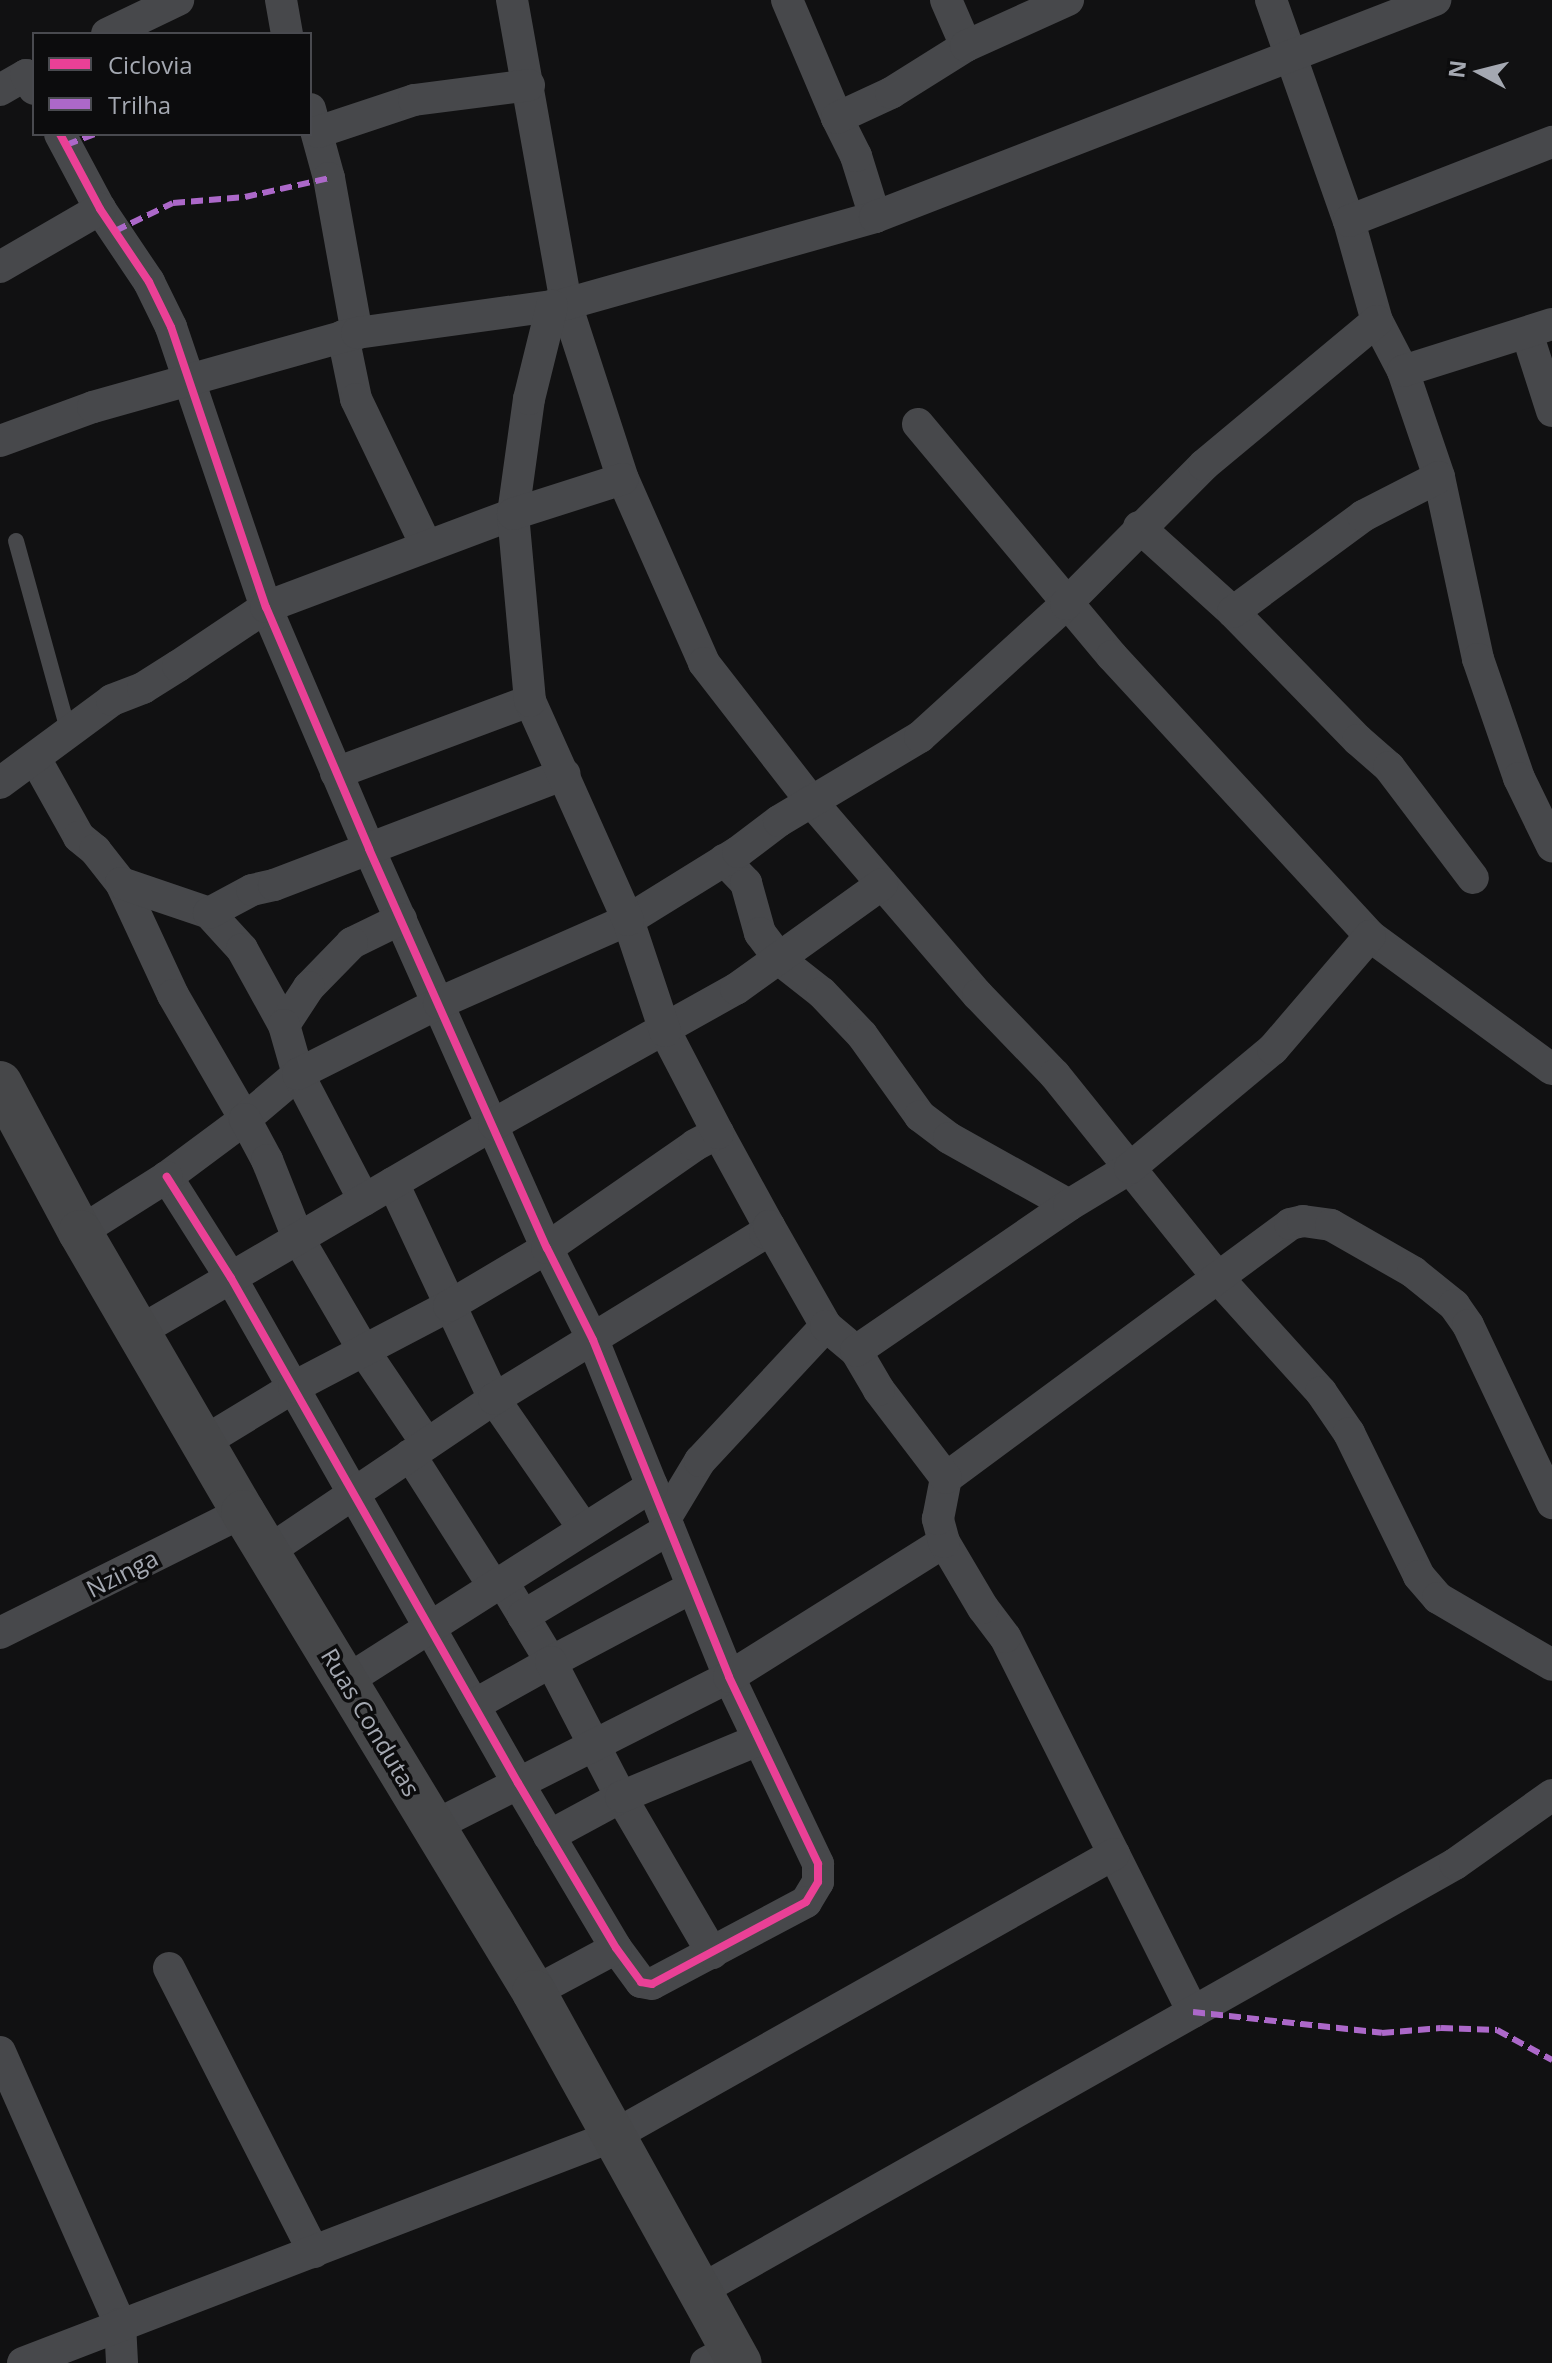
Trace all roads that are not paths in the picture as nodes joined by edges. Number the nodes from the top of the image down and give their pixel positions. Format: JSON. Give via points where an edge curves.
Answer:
{"nodes":[{"id":1,"x":178,"y":0,"type":"edge"},
{"id":2,"x":281,"y":0,"type":"edge"},
{"id":3,"x":512,"y":0,"type":"edge"},
{"id":4,"x":787,"y":0,"type":"edge"},
{"id":5,"x":946,"y":0,"type":"edge"},
{"id":6,"x":1068,"y":0,"type":"edge"},
{"id":7,"x":1271,"y":0,"type":"edge"},
{"id":8,"x":1435,"y":0,"type":"edge"},
{"id":9,"x":111,"y":32,"type":"edge"},
{"id":10,"x":287,"y":32,"type":"edge"},
{"id":11,"x":966,"y":46,"type":"junction"},
{"id":12,"x":1290,"y":58,"type":"junction"},
{"id":13,"x":529,"y":85,"type":"junction"},
{"id":14,"x":837,"y":118,"type":"junction"},
{"id":15,"x":314,"y":120,"type":"edge"},
{"id":16,"x":61,"y":136,"type":"edge"},
{"id":17,"x":1552,"y":142,"type":"edge"},
{"id":18,"x":100,"y":209,"type":"junction"},
{"id":19,"x":875,"y":217,"type":"junction"},
{"id":20,"x":1349,"y":221,"type":"junction"},
{"id":21,"x":0,"y":267,"type":"edge"},
{"id":22,"x":559,"y":305,"type":"junction"},
{"id":23,"x":1377,"y":321,"type":"junction"},
{"id":24,"x":1540,"y":328,"type":"edge"},
{"id":25,"x":350,"y":334,"type":"junction"},
{"id":26,"x":1403,"y":371,"type":"junction"},
{"id":27,"x":187,"y":382,"type":"junction"},
{"id":28,"x":1552,"y":411,"type":"edge"},
{"id":29,"x":918,"y":424,"type":"dead end"},
{"id":30,"x":0,"y":441,"type":"edge"},
{"id":31,"x":1439,"y":477,"type":"junction"},
{"id":32,"x":623,"y":479,"type":"junction"},
{"id":33,"x":513,"y":514,"type":"junction"},
{"id":34,"x":1139,"y":527,"type":"junction"},
{"id":35,"x":16,"y":541,"type":"dead end"},
{"id":36,"x":426,"y":545,"type":"junction"},
{"id":37,"x":1066,"y":604,"type":"junction"},
{"id":38,"x":266,"y":607,"type":"junction"},
{"id":39,"x":1233,"y":612,"type":"junction"},
{"id":40,"x":530,"y":701,"type":"junction"},
{"id":41,"x":69,"y":733,"type":"junction"},
{"id":42,"x":36,"y":760,"type":"junction"},
{"id":43,"x":336,"y":773,"type":"junction"},
{"id":44,"x":564,"y":774,"type":"junction"},
{"id":45,"x":0,"y":783,"type":"edge"},
{"id":46,"x":811,"y":801,"type":"junction"},
{"id":47,"x":1552,"y":846,"type":"edge"},
{"id":48,"x":369,"y":849,"type":"junction"},
{"id":49,"x":724,"y":860,"type":"junction"},
{"id":50,"x":1473,"y":878,"type":"dead end"},
{"id":51,"x":121,"y":883,"type":"junction"},
{"id":52,"x":882,"y":884,"type":"junction"},
{"id":53,"x":209,"y":913,"type":"junction"},
{"id":54,"x":401,"y":919,"type":"junction"},
{"id":55,"x":628,"y":920,"type":"junction"},
{"id":56,"x":1370,"y":936,"type":"junction"},
{"id":57,"x":780,"y":960,"type":"junction"},
{"id":58,"x":439,"y":1003,"type":"junction"},
{"id":59,"x":284,"y":1025,"type":"junction"},
{"id":60,"x":665,"y":1031,"type":"junction"},
{"id":61,"x":1552,"y":1069,"type":"edge"},
{"id":62,"x":298,"y":1074,"type":"junction"},
{"id":63,"x":0,"y":1083,"type":"edge"},
{"id":64,"x":245,"y":1119,"type":"junction"},
{"id":65,"x":494,"y":1124,"type":"junction"},
{"id":66,"x":718,"y":1133,"type":"junction"},
{"id":67,"x":1130,"y":1168,"type":"junction"},
{"id":68,"x":167,"y":1177,"type":"junction"},
{"id":69,"x":393,"y":1183,"type":"junction"},
{"id":70,"x":364,"y":1200,"type":"junction"},
{"id":71,"x":1069,"y":1205,"type":"junction"},
{"id":72,"x":769,"y":1226,"type":"junction"},
{"id":73,"x":80,"y":1232,"type":"junction"},
{"id":74,"x":298,"y":1238,"type":"junction"},
{"id":75,"x":547,"y":1248,"type":"junction"},
{"id":76,"x":231,"y":1278,"type":"junction"},
{"id":77,"x":1218,"y":1278,"type":"junction"},
{"id":78,"x":449,"y":1306,"type":"junction"},
{"id":79,"x":826,"y":1326,"type":"junction"},
{"id":80,"x":138,"y":1332,"type":"junction"},
{"id":81,"x":593,"y":1340,"type":"junction"},
{"id":82,"x":364,"y":1351,"type":"junction"},
{"id":83,"x":856,"y":1351,"type":"junction"},
{"id":84,"x":294,"y":1387,"type":"junction"},
{"id":85,"x":494,"y":1399,"type":"junction"},
{"id":86,"x":202,"y":1443,"type":"junction"},
{"id":87,"x":418,"y":1449,"type":"junction"},
{"id":88,"x":946,"y":1478,"type":"junction"},
{"id":89,"x":652,"y":1486,"type":"junction"},
{"id":90,"x":355,"y":1492,"type":"junction"},
{"id":91,"x":1552,"y":1503,"type":"edge"},
{"id":92,"x":243,"y":1512,"type":"junction"},
{"id":93,"x":667,"y":1524,"type":"junction"},
{"id":94,"x":584,"y":1529,"type":"junction"},
{"id":95,"x":944,"y":1542,"type":"junction"},
{"id":96,"x":267,"y":1552,"type":"junction"},
{"id":97,"x":498,"y":1584,"type":"junction"},
{"id":98,"x":691,"y":1588,"type":"junction"},
{"id":99,"x":523,"y":1616,"type":"junction"},
{"id":100,"x":430,"y":1627,"type":"junction"},
{"id":101,"x":0,"y":1633,"type":"edge"},
{"id":102,"x":551,"y":1662,"type":"junction"},
{"id":103,"x":1552,"y":1665,"type":"edge"},
{"id":104,"x":729,"y":1677,"type":"junction"},
{"id":105,"x":346,"y":1681,"type":"junction"},
{"id":106,"x":474,"y":1705,"type":"junction"},
{"id":107,"x":758,"y":1740,"type":"junction"},
{"id":108,"x":594,"y":1743,"type":"junction"},
{"id":109,"x":518,"y":1783,"type":"junction"},
{"id":110,"x":1552,"y":1795,"type":"edge"},
{"id":111,"x":621,"y":1797,"type":"junction"},
{"id":112,"x":434,"y":1826,"type":"junction"},
{"id":113,"x":549,"y":1836,"type":"junction"},
{"id":114,"x":1114,"y":1854,"type":"junction"},
{"id":115,"x":616,"y":1948,"type":"junction"},
{"id":116,"x":712,"y":1953,"type":"junction"},
{"id":117,"x":169,"y":1968,"type":"dead end"},
{"id":118,"x":534,"y":1992,"type":"junction"},
{"id":119,"x":1193,"y":2012,"type":"junction"},
{"id":120,"x":0,"y":2052,"type":"edge"},
{"id":121,"x":613,"y":2136,"type":"junction"},
{"id":122,"x":314,"y":2252,"type":"junction"},
{"id":123,"x":699,"y":2291,"type":"junction"},
{"id":124,"x":120,"y":2324,"type":"junction"},
{"id":125,"x":726,"y":2358,"type":"edge"},
{"id":126,"x":23,"y":2363,"type":"edge"},
{"id":127,"x":122,"y":2363,"type":"edge"}],
"edges":[{"from":1,"to":9,"type":"street"},
{"from":2,"to":10,"type":"street"},
{"from":3,"to":13,"type":"street"},
{"from":4,"to":14,"type":"street"},
{"from":5,"to":11,"type":"street"},
{"from":6,"to":11,"type":"street"},
{"from":7,"to":12,"type":"street"},
{"from":8,"to":12,"type":"street"},
{"from":11,"to":14,"type":"street","via":[[891,93]]},
{"from":12,"to":19,"type":"street"},
{"from":12,"to":20,"type":"street"},
{"from":13,"to":15,"type":"street"},
{"from":13,"to":22,"type":"street"},
{"from":14,"to":19,"type":"street","via":[[856,156]]},
{"from":15,"to":25,"type":"street"},
{"from":16,"to":18,"type":"street"},
{"from":17,"to":20,"type":"street"},
{"from":18,"to":21,"type":"street"},
{"from":18,"to":27,"type":"street","via":[[162,305]]},
{"from":19,"to":22,"type":"street"},
{"from":20,"to":23,"type":"street"},
{"from":22,"to":25,"type":"street"},
{"from":22,"to":32,"type":"street"},
{"from":22,"to":33,"type":"street","via":[[529,399]]},
{"from":23,"to":26,"type":"street"},
{"from":23,"to":34,"type":"street","via":[[1204,465]]},
{"from":24,"to":26,"type":"street"},
{"from":24,"to":28,"type":"street"},
{"from":25,"to":27,"type":"street"},
{"from":25,"to":36,"type":"street","via":[[356,399]]},
{"from":26,"to":31,"type":"street"},
{"from":27,"to":30,"type":"street","via":[[93,407]]},
{"from":27,"to":38,"type":"street"},
{"from":29,"to":37,"type":"street"},
{"from":31,"to":39,"type":"street","via":[[1363,516]]},
{"from":31,"to":47,"type":"street","via":[[1478,659],[1519,778]]},
{"from":32,"to":33,"type":"street"},
{"from":32,"to":46,"type":"street","via":[[704,663]]},
{"from":33,"to":36,"type":"street"},
{"from":33,"to":40,"type":"street"},
{"from":34,"to":37,"type":"street"},
{"from":34,"to":39,"type":"street"},
{"from":35,"to":41,"type":"lane"},
{"from":36,"to":38,"type":"street"},
{"from":37,"to":46,"type":"street","via":[[920,737]]},
{"from":37,"to":56,"type":"street"},
{"from":38,"to":41,"type":"street","via":[[178,666],[112,700]]},
{"from":38,"to":43,"type":"street"},
{"from":39,"to":50,"type":"street","via":[[1389,767]]},
{"from":40,"to":43,"type":"street"},
{"from":40,"to":44,"type":"street"},
{"from":41,"to":42,"type":"street"},
{"from":42,"to":45,"type":"street"},
{"from":42,"to":51,"type":"street","via":[[79,837]]},
{"from":43,"to":48,"type":"street"},
{"from":44,"to":48,"type":"street"},
{"from":44,"to":55,"type":"street"},
{"from":46,"to":49,"type":"street"},
{"from":46,"to":52,"type":"street"},
{"from":48,"to":53,"type":"street","via":[[252,890]]},
{"from":48,"to":54,"type":"street"},
{"from":49,"to":55,"type":"street"},
{"from":49,"to":57,"type":"street","via":[[746,883],[760,933]]},
{"from":51,"to":53,"type":"street"},
{"from":51,"to":64,"type":"street","via":[[173,995]]},
{"from":52,"to":57,"type":"street"},
{"from":52,"to":67,"type":"street","via":[[1055,1075]]},
{"from":53,"to":59,"type":"street","via":[[242,949]]},
{"from":54,"to":58,"type":"street"},
{"from":54,"to":59,"type":"street","via":[[352,943],[309,987]]},
{"from":55,"to":58,"type":"street"},
{"from":55,"to":60,"type":"street"},
{"from":56,"to":61,"type":"street"},
{"from":56,"to":67,"type":"street","via":[[1273,1049]]},
{"from":57,"to":60,"type":"street"},
{"from":57,"to":71,"type":"street","via":[[862,1035],[931,1127]]},
{"from":58,"to":62,"type":"street"},
{"from":58,"to":65,"type":"street"},
{"from":59,"to":62,"type":"street"},
{"from":60,"to":65,"type":"street"},
{"from":60,"to":66,"type":"street"},
{"from":62,"to":64,"type":"street"},
{"from":62,"to":70,"type":"street"},
{"from":63,"to":73,"type":"street","name":"Ruas Condutas"},
{"from":64,"to":68,"type":"street"},
{"from":64,"to":74,"type":"street"},
{"from":65,"to":69,"type":"street"},
{"from":65,"to":75,"type":"street"},
{"from":66,"to":72,"type":"street"},
{"from":66,"to":75,"type":"street"},
{"from":67,"to":71,"type":"street"},
{"from":67,"to":77,"type":"street"},
{"from":68,"to":73,"type":"street"},
{"from":68,"to":76,"type":"street"},
{"from":69,"to":70,"type":"street"},
{"from":69,"to":78,"type":"street"},
{"from":70,"to":74,"type":"street"},
{"from":71,"to":83,"type":"street"},
{"from":72,"to":79,"type":"street"},
{"from":72,"to":81,"type":"street"},
{"from":73,"to":80,"type":"street","name":"Ruas Condutas"},
{"from":74,"to":76,"type":"street"},
{"from":74,"to":82,"type":"street"},
{"from":75,"to":78,"type":"street"},
{"from":75,"to":81,"type":"street"},
{"from":76,"to":80,"type":"street"},
{"from":76,"to":84,"type":"street"},
{"from":77,"to":88,"type":"street"},
{"from":77,"to":91,"type":"street","via":[[1290,1224],[1303,1221],[1331,1225],[1413,1272],[1454,1305],[1468,1325]]},
{"from":77,"to":103,"type":"street","via":[[1335,1412],[1419,1576],[1438,1598]]},
{"from":78,"to":82,"type":"street"},
{"from":78,"to":85,"type":"street"},
{"from":79,"to":83,"type":"street"},
{"from":79,"to":93,"type":"street","via":[[700,1461]]},
{"from":80,"to":86,"type":"street","name":"Ruas Condutas"},
{"from":81,"to":85,"type":"street"},
{"from":81,"to":89,"type":"street"},
{"from":82,"to":84,"type":"street"},
{"from":82,"to":87,"type":"street"},
{"from":83,"to":88,"type":"street"},
{"from":84,"to":86,"type":"street"},
{"from":84,"to":90,"type":"street"},
{"from":85,"to":87,"type":"street"},
{"from":85,"to":94,"type":"street"},
{"from":86,"to":92,"type":"street","name":"Ruas Condutas"},
{"from":87,"to":90,"type":"street"},
{"from":87,"to":97,"type":"street"},
{"from":88,"to":95,"type":"street","via":[[938,1519]]},
{"from":89,"to":93,"type":"street"},
{"from":89,"to":94,"type":"street"},
{"from":90,"to":96,"type":"street"},
{"from":90,"to":100,"type":"street"},
{"from":92,"to":96,"type":"street","name":"Ruas Condutas"},
{"from":92,"to":101,"type":"street","name":"Nzinga"},
{"from":93,"to":98,"type":"street"},
{"from":93,"to":99,"type":"street"},
{"from":94,"to":97,"type":"street"},
{"from":95,"to":104,"type":"street"},
{"from":95,"to":114,"type":"street","via":[[1005,1637]]},
{"from":96,"to":105,"type":"street","name":"Ruas Condutas"},
{"from":97,"to":99,"type":"street"},
{"from":97,"to":100,"type":"street"},
{"from":98,"to":102,"type":"street"},
{"from":98,"to":104,"type":"street"},
{"from":99,"to":102,"type":"street"},
{"from":100,"to":105,"type":"street"},
{"from":100,"to":106,"type":"street"},
{"from":102,"to":106,"type":"street"},
{"from":102,"to":108,"type":"street"},
{"from":104,"to":107,"type":"street"},
{"from":104,"to":108,"type":"street"},
{"from":105,"to":112,"type":"street","name":"Ruas Condutas"},
{"from":106,"to":109,"type":"street"},
{"from":107,"to":111,"type":"street"},
{"from":107,"to":116,"type":"street","via":[[818,1864],[818,1882],[806,1902]]},
{"from":108,"to":109,"type":"street"},
{"from":108,"to":111,"type":"street"},
{"from":109,"to":112,"type":"street"},
{"from":109,"to":113,"type":"street"},
{"from":110,"to":119,"type":"street","via":[[1455,1864]]},
{"from":111,"to":113,"type":"street"},
{"from":111,"to":116,"type":"street"},
{"from":112,"to":118,"type":"street","name":"Ruas Condutas"},
{"from":113,"to":115,"type":"street"},
{"from":114,"to":119,"type":"street"},
{"from":114,"to":121,"type":"street"},
{"from":115,"to":116,"type":"street","via":[[647,1985]]},
{"from":115,"to":118,"type":"street"},
{"from":117,"to":122,"type":"street"},
{"from":118,"to":121,"type":"street","name":"Ruas Condutas"},
{"from":119,"to":123,"type":"street"},
{"from":120,"to":124,"type":"street"},
{"from":121,"to":122,"type":"street"},
{"from":121,"to":123,"type":"street","name":"Ruas Condutas"},
{"from":122,"to":124,"type":"street"},
{"from":123,"to":125,"type":"street","name":"Ruas Condutas"},
{"from":124,"to":126,"type":"street"},
{"from":124,"to":127,"type":"street"}]}
